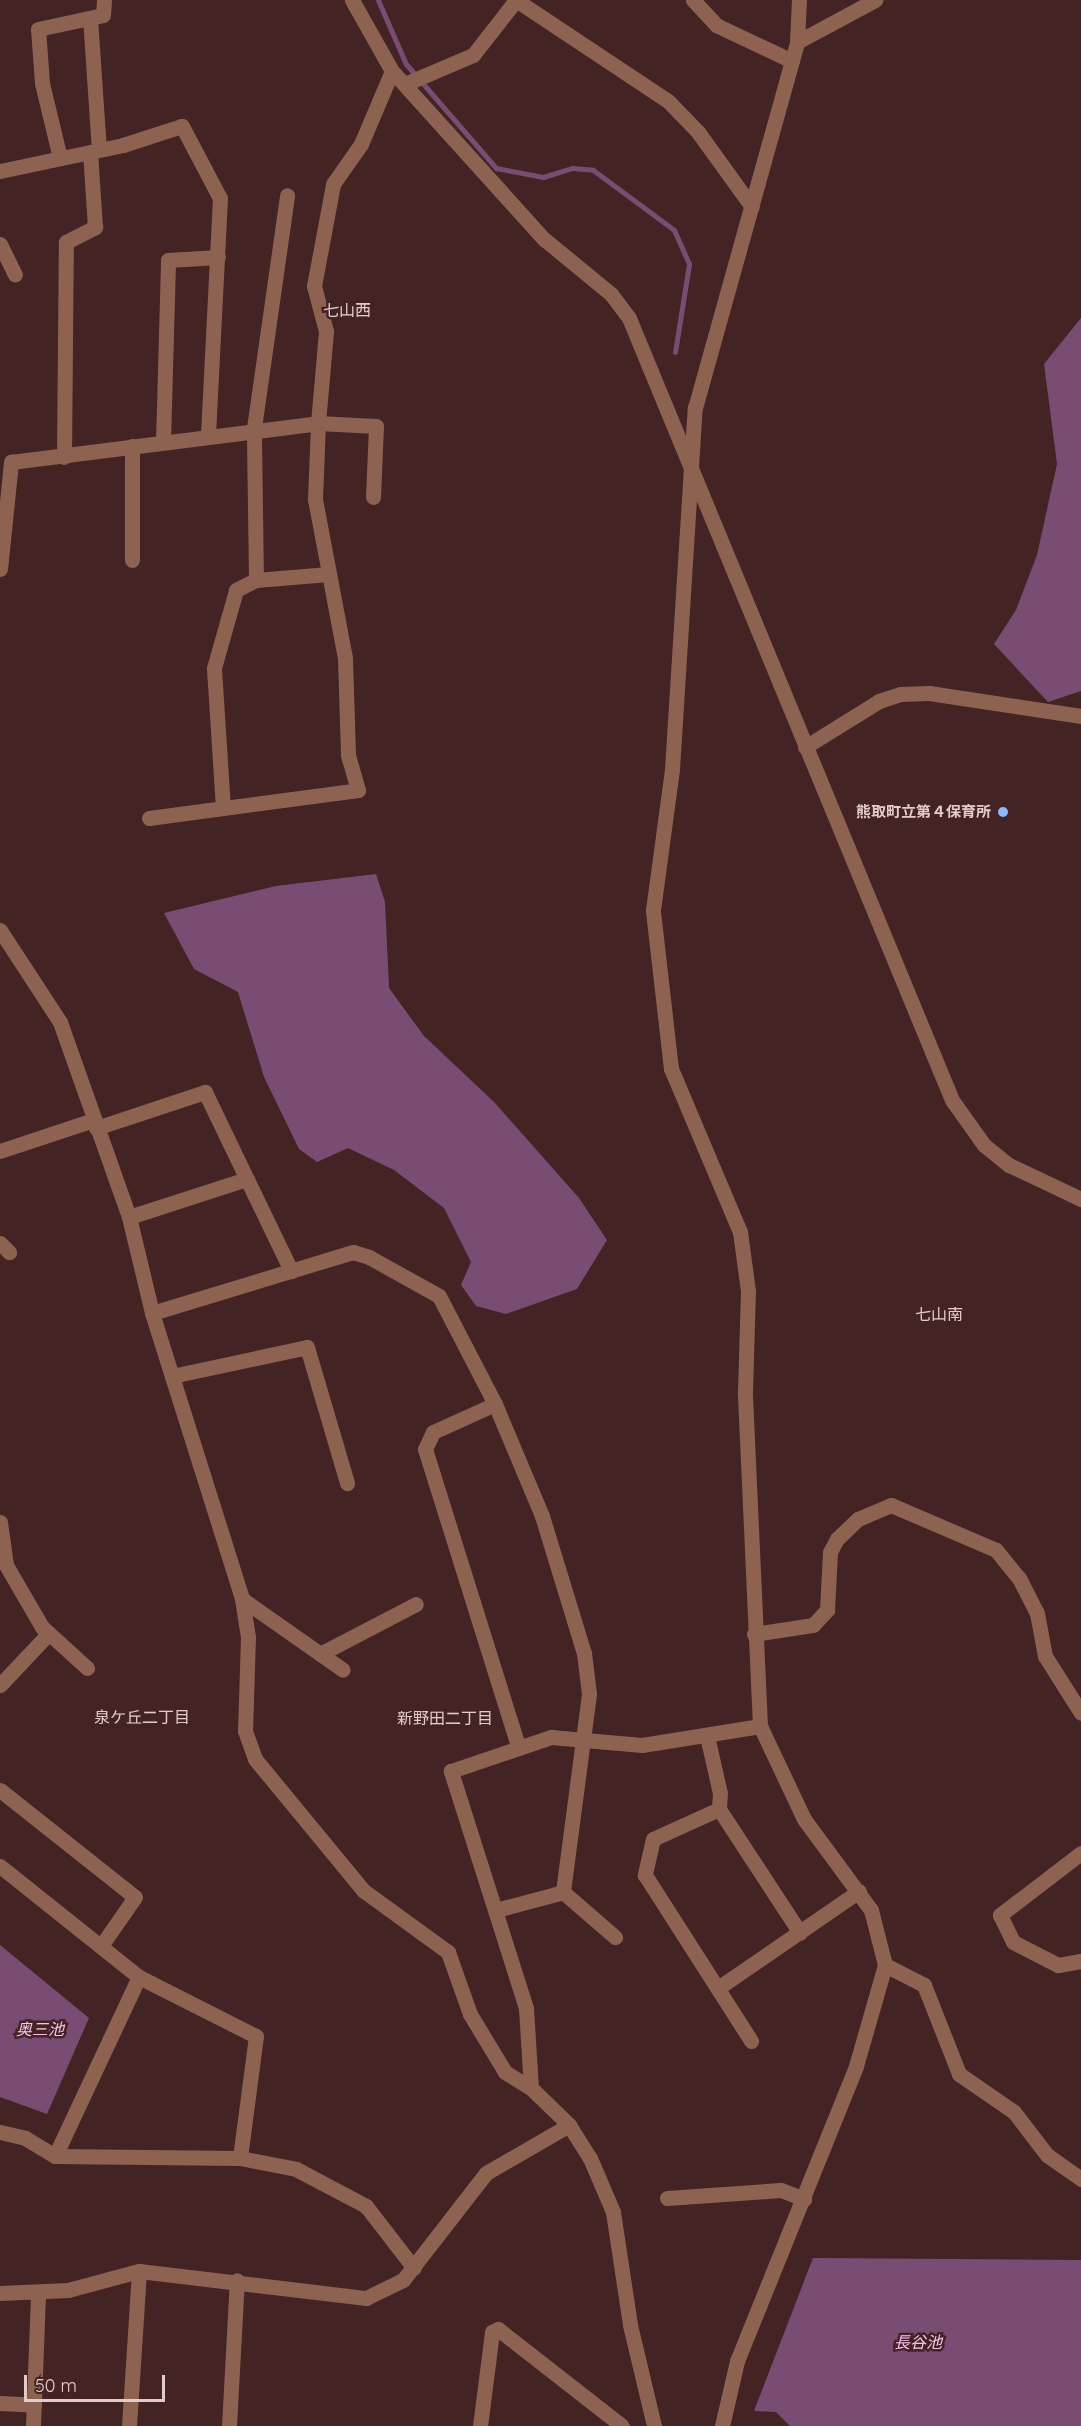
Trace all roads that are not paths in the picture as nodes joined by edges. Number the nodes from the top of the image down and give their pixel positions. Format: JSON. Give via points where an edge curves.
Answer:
{"nodes":[{"id":1,"x":104,"y":0,"type":"edge"},
{"id":2,"x":352,"y":0,"type":"edge"},
{"id":3,"x":516,"y":0,"type":"edge"},
{"id":4,"x":693,"y":0,"type":"edge"},
{"id":5,"x":799,"y":0,"type":"edge"},
{"id":6,"x":875,"y":0,"type":"edge"},
{"id":7,"x":90,"y":18,"type":"junction"},
{"id":8,"x":797,"y":42,"type":"junction"},
{"id":9,"x":792,"y":61,"type":"junction"},
{"id":10,"x":393,"y":71,"type":"junction"},
{"id":11,"x":405,"y":84,"type":"junction"},
{"id":12,"x":94,"y":151,"type":"junction"},
{"id":13,"x":60,"y":158,"type":"junction"},
{"id":14,"x":0,"y":171,"type":"edge"},
{"id":15,"x":287,"y":195,"type":"dead end"},
{"id":16,"x":752,"y":207,"type":"junction"},
{"id":17,"x":0,"y":244,"type":"edge"},
{"id":18,"x":218,"y":257,"type":"junction"},
{"id":19,"x":15,"y":274,"type":"dead end"},
{"id":20,"x":318,"y":423,"type":"junction"},
{"id":21,"x":254,"y":428,"type":"junction"},
{"id":22,"x":208,"y":435,"type":"junction"},
{"id":23,"x":163,"y":442,"type":"junction"},
{"id":24,"x":132,"y":446,"type":"junction"},
{"id":25,"x":64,"y":457,"type":"junction"},
{"id":26,"x":692,"y":476,"type":"junction"},
{"id":27,"x":373,"y":496,"type":"dead end"},
{"id":28,"x":132,"y":560,"type":"dead end"},
{"id":29,"x":0,"y":568,"type":"edge"},
{"id":30,"x":329,"y":574,"type":"junction"},
{"id":31,"x":256,"y":580,"type":"junction"},
{"id":32,"x":1081,"y":716,"type":"edge"},
{"id":33,"x":806,"y":747,"type":"junction"},
{"id":34,"x":223,"y":808,"type":"junction"},
{"id":35,"x":149,"y":818,"type":"dead end"},
{"id":36,"x":0,"y":930,"type":"edge"},
{"id":37,"x":94,"y":1124,"type":"junction"},
{"id":38,"x":0,"y":1151,"type":"edge"},
{"id":39,"x":247,"y":1179,"type":"junction"},
{"id":40,"x":1081,"y":1199,"type":"edge"},
{"id":41,"x":129,"y":1216,"type":"junction"},
{"id":42,"x":291,"y":1271,"type":"junction"},
{"id":43,"x":152,"y":1312,"type":"junction"},
{"id":44,"x":172,"y":1376,"type":"junction"},
{"id":45,"x":495,"y":1404,"type":"junction"},
{"id":46,"x":347,"y":1483,"type":"dead end"},
{"id":47,"x":0,"y":1527,"type":"edge"},
{"id":48,"x":242,"y":1599,"type":"junction"},
{"id":49,"x":416,"y":1605,"type":"dead end"},
{"id":50,"x":49,"y":1633,"type":"junction"},
{"id":51,"x":753,"y":1634,"type":"junction"},
{"id":52,"x":320,"y":1654,"type":"junction"},
{"id":53,"x":87,"y":1668,"type":"dead end"},
{"id":54,"x":343,"y":1670,"type":"dead end"},
{"id":55,"x":0,"y":1685,"type":"edge"},
{"id":56,"x":1081,"y":1713,"type":"edge"},
{"id":57,"x":760,"y":1726,"type":"junction"},
{"id":58,"x":707,"y":1736,"type":"junction"},
{"id":59,"x":584,"y":1739,"type":"junction"},
{"id":60,"x":518,"y":1745,"type":"junction"},
{"id":61,"x":0,"y":1790,"type":"edge"},
{"id":62,"x":719,"y":1809,"type":"junction"},
{"id":63,"x":1081,"y":1853,"type":"edge"},
{"id":64,"x":0,"y":1866,"type":"edge"},
{"id":65,"x":859,"y":1891,"type":"junction"},
{"id":66,"x":563,"y":1892,"type":"junction"},
{"id":67,"x":496,"y":1910,"type":"junction"},
{"id":68,"x":801,"y":1933,"type":"junction"},
{"id":69,"x":615,"y":1936,"type":"dead end"},
{"id":70,"x":100,"y":1946,"type":"junction"},
{"id":71,"x":1081,"y":1961,"type":"edge"},
{"id":72,"x":885,"y":1965,"type":"junction"},
{"id":73,"x":140,"y":1977,"type":"junction"},
{"id":74,"x":718,"y":1989,"type":"junction"},
{"id":75,"x":751,"y":2041,"type":"dead end"},
{"id":76,"x":531,"y":2088,"type":"junction"},
{"id":77,"x":568,"y":2125,"type":"junction"},
{"id":78,"x":0,"y":2132,"type":"edge"},
{"id":79,"x":55,"y":2156,"type":"junction"},
{"id":80,"x":240,"y":2158,"type":"junction"},
{"id":81,"x":1081,"y":2179,"type":"edge"},
{"id":82,"x":667,"y":2198,"type":"dead end"},
{"id":83,"x":804,"y":2199,"type":"junction"},
{"id":84,"x":414,"y":2268,"type":"junction"},
{"id":85,"x":139,"y":2271,"type":"junction"},
{"id":86,"x":237,"y":2280,"type":"junction"},
{"id":87,"x":0,"y":2293,"type":"edge"},
{"id":88,"x":38,"y":2294,"type":"junction"},
{"id":89,"x":0,"y":2403,"type":"edge"},
{"id":90,"x":33,"y":2405,"type":"junction"},
{"id":91,"x":33,"y":2426,"type":"edge"},
{"id":92,"x":129,"y":2426,"type":"edge"},
{"id":93,"x":229,"y":2426,"type":"edge"},
{"id":94,"x":480,"y":2426,"type":"edge"},
{"id":95,"x":622,"y":2426,"type":"edge"},
{"id":96,"x":654,"y":2426,"type":"edge"},
{"id":97,"x":722,"y":2426,"type":"edge"}],
"edges":[{"from":1,"to":7,"type":"street","via":[[103,15]]},
{"from":2,"to":10,"type":"street"},
{"from":3,"to":11,"type":"street","via":[[473,55]]},
{"from":3,"to":16,"type":"street","via":[[668,101],[698,132]]},
{"from":4,"to":9,"type":"street","via":[[716,25]]},
{"from":5,"to":8,"type":"street"},
{"from":6,"to":8,"type":"street"},
{"from":7,"to":12,"type":"street"},
{"from":7,"to":13,"type":"street","via":[[38,29],[42,82]]},
{"from":8,"to":9,"type":"street"},
{"from":9,"to":16,"type":"street"},
{"from":10,"to":11,"type":"street"},
{"from":10,"to":20,"type":"street","via":[[361,144],[333,184],[314,286],[326,331]]},
{"from":11,"to":26,"type":"street","via":[[544,239],[611,294],[623,310]]},
{"from":12,"to":13,"type":"street"},
{"from":12,"to":18,"type":"street","via":[[182,126],[220,198]]},
{"from":12,"to":25,"type":"street","via":[[94,227],[66,242]]},
{"from":13,"to":14,"type":"street"},
{"from":15,"to":21,"type":"street"},
{"from":16,"to":26,"type":"street","via":[[695,408]]},
{"from":17,"to":19,"type":"street"},
{"from":18,"to":22,"type":"street"},
{"from":18,"to":23,"type":"street","via":[[168,260]]},
{"from":20,"to":21,"type":"street"},
{"from":20,"to":27,"type":"street","via":[[376,426]]},
{"from":20,"to":30,"type":"street","via":[[315,499]]},
{"from":21,"to":22,"type":"street"},
{"from":21,"to":31,"type":"street"},
{"from":22,"to":23,"type":"street"},
{"from":23,"to":24,"type":"street"},
{"from":24,"to":25,"type":"street"},
{"from":24,"to":28,"type":"street"},
{"from":25,"to":29,"type":"street","via":[[11,462]]},
{"from":26,"to":33,"type":"street"},
{"from":26,"to":51,"type":"street","via":[[672,769],[653,910],[671,1069],[740,1232],[745,1271]]},
{"from":30,"to":31,"type":"street"},
{"from":30,"to":34,"type":"street","via":[[345,658],[348,754],[358,790]]},
{"from":31,"to":34,"type":"street","via":[[236,590],[214,668]]},
{"from":32,"to":33,"type":"street","via":[[930,693],[900,694],[879,701]]},
{"from":33,"to":40,"type":"street","via":[[952,1100],[984,1145],[1009,1166]]},
{"from":34,"to":35,"type":"street"},
{"from":36,"to":37,"type":"street","via":[[60,1022]]},
{"from":37,"to":38,"type":"street"},
{"from":37,"to":39,"type":"street","via":[[205,1092]]},
{"from":37,"to":41,"type":"street"},
{"from":39,"to":41,"type":"street"},
{"from":39,"to":42,"type":"street"},
{"from":41,"to":43,"type":"street"},
{"from":42,"to":43,"type":"street"},
{"from":42,"to":45,"type":"street","via":[[352,1252],[369,1257],[439,1296]]},
{"from":43,"to":44,"type":"street"},
{"from":44,"to":46,"type":"street","via":[[307,1347]]},
{"from":44,"to":48,"type":"street"},
{"from":45,"to":59,"type":"street","via":[[542,1516],[584,1653],[589,1694]]},
{"from":45,"to":60,"type":"street","via":[[433,1432],[424,1449]]},
{"from":47,"to":50,"type":"street","via":[[6,1565]]},
{"from":48,"to":52,"type":"street"},
{"from":48,"to":76,"type":"street","via":[[248,1637],[245,1731],[255,1759],[364,1891],[448,1952],[470,2014],[505,2072]]},
{"from":49,"to":52,"type":"street"},
{"from":50,"to":53,"type":"street"},
{"from":50,"to":55,"type":"street"},
{"from":51,"to":56,"type":"street","via":[[813,1625],[827,1610],[830,1552],[837,1539],[858,1519],[891,1505],[996,1551],[1019,1578],[1037,1613],[1045,1656]]},
{"from":51,"to":57,"type":"street"},
{"from":52,"to":54,"type":"street"},
{"from":57,"to":58,"type":"street"},
{"from":57,"to":65,"type":"street","via":[[804,1819]]},
{"from":58,"to":59,"type":"street","via":[[608,1746]]},
{"from":58,"to":62,"type":"street","via":[[720,1793]]},
{"from":59,"to":60,"type":"street","via":[[551,1737]]},
{"from":59,"to":66,"type":"street"},
{"from":60,"to":67,"type":"street","via":[[451,1771]]},
{"from":61,"to":70,"type":"street","via":[[135,1897]]},
{"from":62,"to":68,"type":"street"},
{"from":62,"to":74,"type":"street","via":[[653,1839],[645,1875]]},
{"from":63,"to":71,"type":"street","via":[[1000,1915],[1013,1942],[1058,1965]]},
{"from":64,"to":70,"type":"street"},
{"from":65,"to":68,"type":"street"},
{"from":65,"to":72,"type":"street","via":[[880,1934]]},
{"from":66,"to":67,"type":"street"},
{"from":66,"to":69,"type":"street"},
{"from":67,"to":76,"type":"street","via":[[526,2008]]},
{"from":68,"to":74,"type":"street"},
{"from":70,"to":73,"type":"street"},
{"from":72,"to":81,"type":"street","via":[[924,1985],[959,2074],[1014,2112],[1047,2155]]},
{"from":72,"to":83,"type":"street","via":[[856,2066]]},
{"from":73,"to":79,"type":"street"},
{"from":73,"to":80,"type":"street","via":[[256,2036]]},
{"from":74,"to":75,"type":"street"},
{"from":76,"to":77,"type":"street"},
{"from":77,"to":84,"type":"street","via":[[486,2173]]},
{"from":77,"to":96,"type":"street","via":[[590,2158],[613,2212],[630,2325]]},
{"from":78,"to":79,"type":"street","via":[[25,2138]]},
{"from":79,"to":80,"type":"street"},
{"from":80,"to":84,"type":"street","via":[[296,2169],[332,2184],[366,2206]]},
{"from":82,"to":83,"type":"street","via":[[781,2190]]},
{"from":83,"to":97,"type":"street","via":[[737,2361]]},
{"from":84,"to":86,"type":"street","via":[[393,2288],[366,2298]]},
{"from":85,"to":86,"type":"street"},
{"from":85,"to":88,"type":"street"},
{"from":85,"to":92,"type":"street"},
{"from":86,"to":93,"type":"street"},
{"from":87,"to":88,"type":"street"},
{"from":88,"to":90,"type":"street"},
{"from":89,"to":90,"type":"street"},
{"from":90,"to":91,"type":"street"},
{"from":94,"to":95,"type":"street","via":[[492,2332],[498,2328]]}]}
